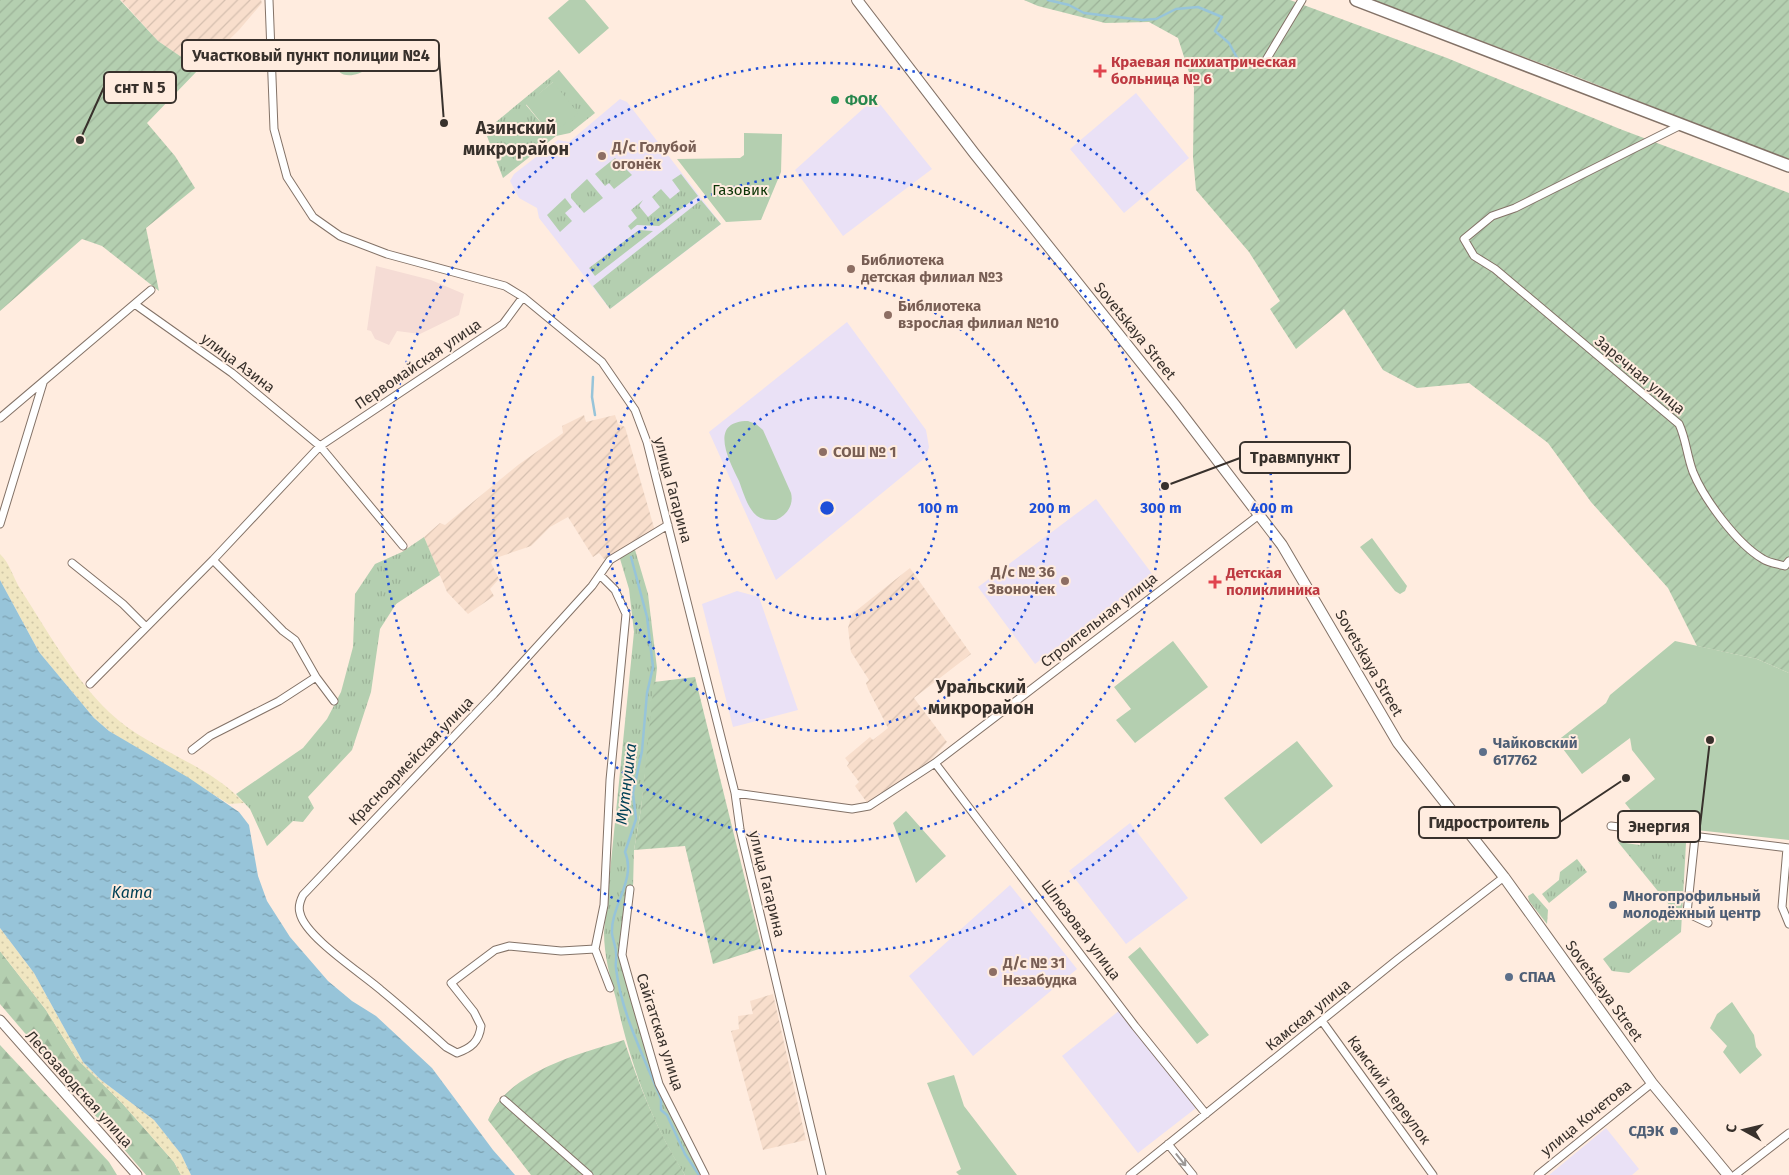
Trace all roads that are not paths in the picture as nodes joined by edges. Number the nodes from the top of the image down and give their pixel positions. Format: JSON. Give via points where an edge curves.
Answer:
{"nodes":[{"id":1,"x":269,"y":0,"type":"edge"},
{"id":2,"x":857,"y":0,"type":"edge"},
{"id":3,"x":1302,"y":0,"type":"edge"},
{"id":4,"x":1356,"y":0,"type":"edge"},
{"id":5,"x":1266,"y":60,"type":"dead end"},
{"id":6,"x":1681,"y":124,"type":"junction"},
{"id":7,"x":1789,"y":166,"type":"edge"},
{"id":8,"x":151,"y":290,"type":"dead end"},
{"id":9,"x":524,"y":297,"type":"junction"},
{"id":10,"x":136,"y":305,"type":"junction"},
{"id":11,"x":43,"y":382,"type":"junction"},
{"id":12,"x":0,"y":418,"type":"edge"},
{"id":13,"x":320,"y":446,"type":"junction"},
{"id":14,"x":1259,"y":515,"type":"junction"},
{"id":15,"x":0,"y":524,"type":"edge"},
{"id":16,"x":668,"y":525,"type":"junction"},
{"id":17,"x":403,"y":546,"type":"dead end"},
{"id":18,"x":213,"y":560,"type":"junction"},
{"id":19,"x":1789,"y":561,"type":"edge"},
{"id":20,"x":72,"y":563,"type":"dead end"},
{"id":21,"x":600,"y":575,"type":"junction"},
{"id":22,"x":146,"y":627,"type":"junction"},
{"id":23,"x":316,"y":677,"type":"junction"},
{"id":24,"x":90,"y":684,"type":"dead end"},
{"id":25,"x":334,"y":701,"type":"dead end"},
{"id":26,"x":192,"y":750,"type":"dead end"},
{"id":27,"x":935,"y":763,"type":"junction"},
{"id":28,"x":735,"y":793,"type":"junction"},
{"id":29,"x":1611,"y":826,"type":"dead end"},
{"id":30,"x":1695,"y":837,"type":"junction"},
{"id":31,"x":1788,"y":848,"type":"edge"},
{"id":32,"x":1504,"y":878,"type":"junction"},
{"id":33,"x":630,"y":889,"type":"dead end"},
{"id":34,"x":1708,"y":923,"type":"dead end"},
{"id":35,"x":1789,"y":924,"type":"edge"},
{"id":36,"x":595,"y":949,"type":"junction"},
{"id":37,"x":610,"y":988,"type":"dead end"},
{"id":38,"x":0,"y":1020,"type":"edge"},
{"id":39,"x":1322,"y":1021,"type":"junction"},
{"id":40,"x":1652,"y":1083,"type":"junction"},
{"id":41,"x":504,"y":1100,"type":"dead end"},
{"id":42,"x":1206,"y":1114,"type":"junction"},
{"id":43,"x":1789,"y":1133,"type":"edge"},
{"id":44,"x":1168,"y":1144,"type":"junction"},
{"id":45,"x":137,"y":1175,"type":"edge"},
{"id":46,"x":589,"y":1175,"type":"edge"},
{"id":47,"x":706,"y":1175,"type":"edge"},
{"id":48,"x":822,"y":1175,"type":"edge"},
{"id":49,"x":1130,"y":1175,"type":"edge"},
{"id":50,"x":1193,"y":1175,"type":"edge"},
{"id":51,"x":1433,"y":1175,"type":"edge"},
{"id":52,"x":1538,"y":1175,"type":"edge"},
{"id":53,"x":1728,"y":1175,"type":"edge"},
{"id":54,"x":1734,"y":1175,"type":"edge"}],
"edges":[{"from":1,"to":9,"type":"street","name":"улица Гагарина","via":[[274,130],[287,177],[313,217],[340,236],[387,254],[505,286]]},
{"from":2,"to":14,"type":"main road","name":"Sovetskaya Street"},
{"from":3,"to":5,"type":"street"},
{"from":4,"to":6,"type":"main road"},
{"from":6,"to":7,"type":"main road"},
{"from":6,"to":19,"type":"street","name":"Заречная улица","via":[[1515,208],[1492,216],[1464,239],[1474,256],[1495,269],[1679,424],[1693,471],[1707,498],[1731,530],[1763,560],[1785,566]]},
{"from":8,"to":10,"type":"street"},
{"from":9,"to":13,"type":"street","name":"Первомайская улица","via":[[503,324]]},
{"from":9,"to":16,"type":"street","name":"улица Гагарина","via":[[602,362],[635,410],[647,442]]},
{"from":10,"to":11,"type":"street"},
{"from":10,"to":13,"type":"street","name":"улица Азина","via":[[232,373]]},
{"from":11,"to":12,"type":"street"},
{"from":11,"to":15,"type":"street"},
{"from":13,"to":17,"type":"street"},
{"from":13,"to":18,"type":"street","name":"Первомайская улица"},
{"from":14,"to":27,"type":"street","name":"Строительная улица"},
{"from":14,"to":32,"type":"main road","name":"Sovetskaya Street","via":[[1290,557],[1398,743]]},
{"from":16,"to":21,"type":"street","via":[[610,560]]},
{"from":16,"to":28,"type":"street","name":"улица Гагарина"},
{"from":18,"to":22,"type":"street","name":"Первомайская улица"},
{"from":18,"to":23,"type":"street","via":[[295,640]]},
{"from":20,"to":22,"type":"street"},
{"from":21,"to":36,"type":"street","via":[[615,590],[626,614],[610,780],[604,905]]},
{"from":21,"to":36,"type":"street","name":"Красноармейская улица","via":[[430,762],[308,888],[299,904],[300,914],[309,929],[326,946],[457,1053],[470,1048],[477,1040],[481,1026],[451,983],[495,950],[509,946]]},
{"from":22,"to":24,"type":"street","name":"Первомайская улица"},
{"from":23,"to":25,"type":"street"},
{"from":23,"to":26,"type":"street","via":[[279,701],[210,736]]},
{"from":27,"to":28,"type":"street","name":"Строительная улица","via":[[869,806],[852,809]]},
{"from":27,"to":42,"type":"street","name":"Шлюзовая улица"},
{"from":28,"to":48,"type":"street","name":"улица Гагарина","via":[[740,830]]},
{"from":29,"to":30,"type":"street"},
{"from":30,"to":31,"type":"street"},
{"from":30,"to":34,"type":"street","via":[[1687,913]]},
{"from":31,"to":35,"type":"street","via":[[1782,907]]},
{"from":32,"to":39,"type":"street","name":"Камская улица"},
{"from":32,"to":40,"type":"main road","name":"Sovetskaya Street"},
{"from":33,"to":47,"type":"street","name":"Сайгатская улица","via":[[622,955],[659,1084]]},
{"from":36,"to":37,"type":"street"},
{"from":38,"to":45,"type":"street","name":"Лесозаводская улица"},
{"from":39,"to":42,"type":"street","name":"Камская улица"},
{"from":39,"to":51,"type":"street","name":"Камский переулок"},
{"from":40,"to":52,"type":"street","name":"улица Кочетова"},
{"from":40,"to":53,"type":"main road","name":"Sovetskaya Street"},
{"from":41,"to":46,"type":"street"},
{"from":42,"to":44,"type":"street","name":"Камская улица"},
{"from":43,"to":54,"type":"street"},
{"from":44,"to":49,"type":"street","name":"Камская улица"},
{"from":44,"to":50,"type":"street","one_way":true}]}
